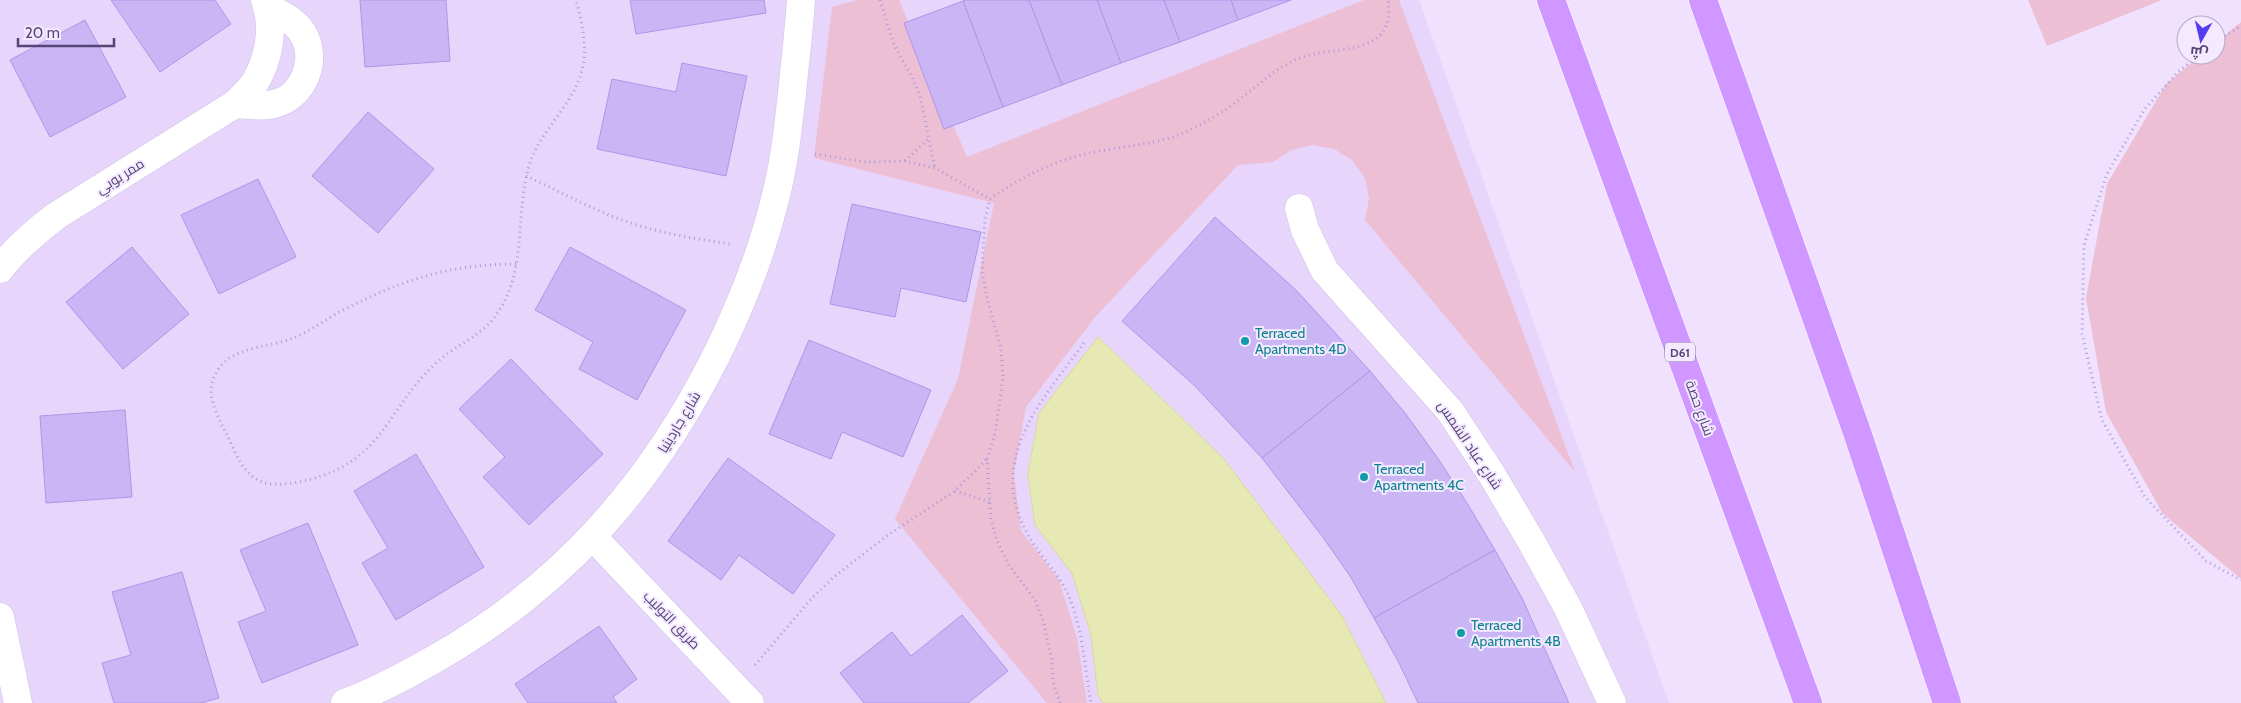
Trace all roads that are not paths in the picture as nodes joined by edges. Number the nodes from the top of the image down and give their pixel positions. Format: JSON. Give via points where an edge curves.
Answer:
{"nodes":[{"id":1,"x":801,"y":0,"type":"edge"},
{"id":2,"x":1552,"y":0,"type":"edge"},
{"id":3,"x":1703,"y":0,"type":"edge"},
{"id":4,"x":266,"y":4,"type":"edge"},
{"id":5,"x":235,"y":104,"type":"junction"},
{"id":6,"x":1299,"y":208,"type":"dead end"},
{"id":7,"x":3,"y":258,"type":"edge"},
{"id":8,"x":593,"y":537,"type":"junction"},
{"id":9,"x":0,"y":617,"type":"edge"},
{"id":10,"x":743,"y":695,"type":"edge"},
{"id":11,"x":18,"y":703,"type":"edge"},
{"id":12,"x":345,"y":703,"type":"edge"},
{"id":13,"x":1612,"y":703,"type":"edge"},
{"id":14,"x":1808,"y":703,"type":"edge"},
{"id":15,"x":1947,"y":703,"type":"edge"}],
"edges":[{"from":1,"to":8,"type":"street","name":"شارع جاردينيا","via":[[785,149],[776,199],[734,318],[672,435],[635,488]]},
{"from":2,"to":14,"type":"main road","name":"شارع حصة","number":"D61"},
{"from":3,"to":15,"type":"main road","via":[[1857,432]]},
{"from":4,"to":5,"type":"street","name":"ممر بوبي","via":[[270,34],[265,60],[253,84]]},
{"from":4,"to":5,"type":"street","name":"ممر بوبي","via":[[292,21],[302,32],[308,45],[306,74],[300,88],[275,104]]},
{"from":5,"to":7,"type":"street","name":"ممر بوبي","via":[[56,216]]},
{"from":6,"to":13,"type":"street","name":"شارع عباد الشمس","via":[[1305,230],[1325,271],[1450,411],[1492,475],[1568,608]]},
{"from":8,"to":10,"type":"street","name":"طريق التوليب"},
{"from":8,"to":12,"type":"street","name":"شارع جاردينيا","via":[[503,616],[404,676]]},
{"from":9,"to":11,"type":"street"}]}
